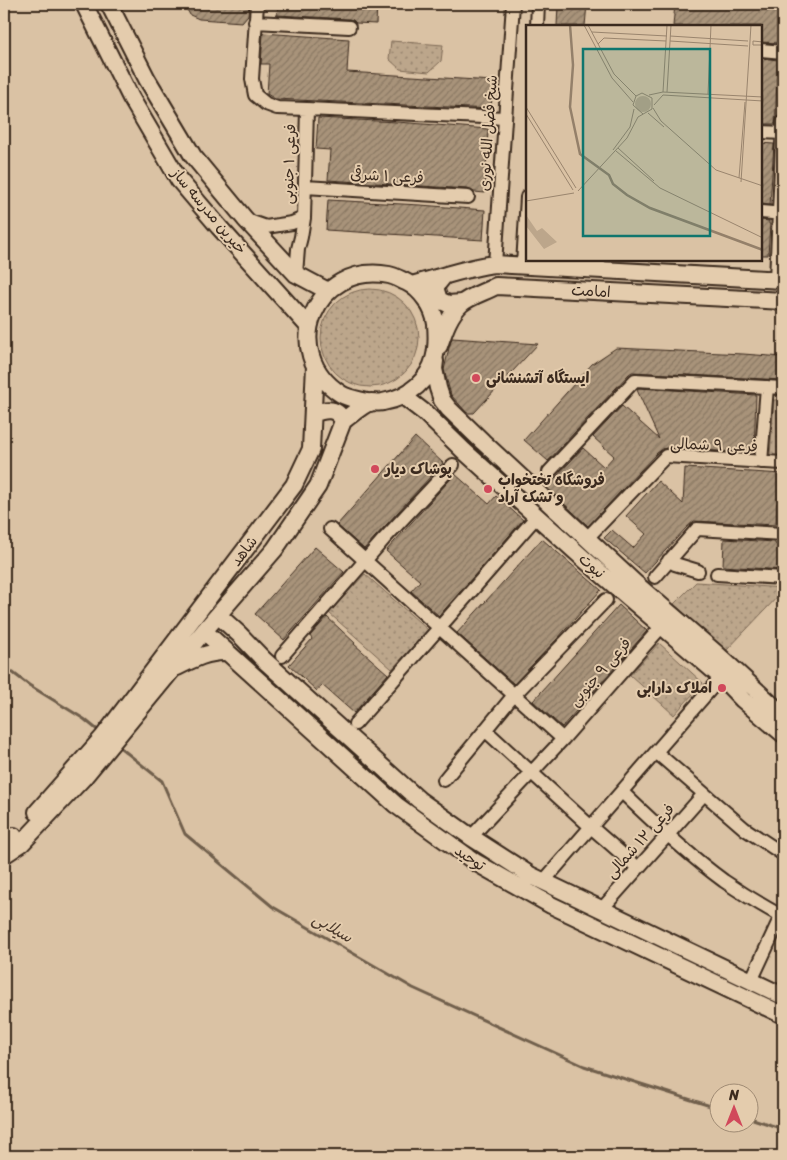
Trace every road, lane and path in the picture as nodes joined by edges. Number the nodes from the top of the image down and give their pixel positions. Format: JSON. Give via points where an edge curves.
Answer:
{"nodes":[{"id":1,"x":84,"y":4,"type":"edge"},
{"id":2,"x":109,"y":4,"type":"edge"},
{"id":3,"x":257,"y":4,"type":"edge"},
{"id":4,"x":513,"y":4,"type":"edge"},
{"id":5,"x":538,"y":4,"type":"edge"},
{"id":6,"x":256,"y":22,"type":"junction"},
{"id":7,"x":537,"y":25,"type":"edge"},
{"id":8,"x":349,"y":27,"type":"dead end"},
{"id":9,"x":762,"y":50,"type":"edge"},
{"id":10,"x":783,"y":52,"type":"edge"},
{"id":11,"x":307,"y":110,"type":"junction"},
{"id":12,"x":505,"y":118,"type":"junction"},
{"id":13,"x":783,"y":122,"type":"edge"},
{"id":14,"x":762,"y":132,"type":"edge"},
{"id":15,"x":783,"y":133,"type":"edge"},
{"id":16,"x":305,"y":187,"type":"junction"},
{"id":17,"x":468,"y":197,"type":"dead end"},
{"id":18,"x":762,"y":212,"type":"edge"},
{"id":19,"x":526,"y":214,"type":"edge"},
{"id":20,"x":781,"y":214,"type":"edge"},
{"id":21,"x":304,"y":218,"type":"junction"},
{"id":22,"x":245,"y":219,"type":"junction"},
{"id":23,"x":495,"y":264,"type":"junction"},
{"id":24,"x":523,"y":266,"type":"junction"},
{"id":25,"x":296,"y":274,"type":"junction"},
{"id":26,"x":443,"y":277,"type":"junction"},
{"id":27,"x":780,"y":279,"type":"edge"},
{"id":28,"x":312,"y":282,"type":"junction"},
{"id":29,"x":411,"y":285,"type":"junction"},
{"id":30,"x":328,"y":291,"type":"junction"},
{"id":31,"x":783,"y":301,"type":"edge"},
{"id":32,"x":462,"y":303,"type":"junction"},
{"id":33,"x":289,"y":305,"type":"junction"},
{"id":34,"x":309,"y":327,"type":"junction"},
{"id":35,"x":436,"y":357,"type":"junction"},
{"id":36,"x":315,"y":366,"type":"junction"},
{"id":37,"x":767,"y":387,"type":"junction"},
{"id":38,"x":783,"y":388,"type":"edge"},
{"id":39,"x":403,"y":396,"type":"junction"},
{"id":40,"x":442,"y":400,"type":"junction"},
{"id":41,"x":370,"y":402,"type":"junction"},
{"id":42,"x":425,"y":413,"type":"junction"},
{"id":43,"x":313,"y":414,"type":"junction"},
{"id":44,"x":343,"y":421,"type":"junction"},
{"id":45,"x":761,"y":462,"type":"junction"},
{"id":46,"x":783,"y":464,"type":"edge"},
{"id":47,"x":453,"y":465,"type":"dead end"},
{"id":48,"x":549,"y":472,"type":"dead end"},
{"id":49,"x":537,"y":516,"type":"junction"},
{"id":50,"x":330,"y":529,"type":"dead end"},
{"id":51,"x":783,"y":534,"type":"edge"},
{"id":52,"x":588,"y":538,"type":"junction"},
{"id":53,"x":669,"y":560,"type":"junction"},
{"id":54,"x":365,"y":561,"type":"junction"},
{"id":55,"x":698,"y":570,"type":"dead end"},
{"id":56,"x":717,"y":574,"type":"dead end"},
{"id":57,"x":655,"y":577,"type":"dead end"},
{"id":58,"x":783,"y":578,"type":"edge"},
{"id":59,"x":241,"y":588,"type":"junction"},
{"id":60,"x":606,"y":600,"type":"dead end"},
{"id":61,"x":218,"y":615,"type":"junction"},
{"id":62,"x":662,"y":626,"type":"junction"},
{"id":63,"x":439,"y":627,"type":"junction"},
{"id":64,"x":204,"y":631,"type":"junction"},
{"id":65,"x":240,"y":634,"type":"junction"},
{"id":66,"x":227,"y":652,"type":"junction"},
{"id":67,"x":282,"y":656,"type":"dead end"},
{"id":68,"x":173,"y":669,"type":"junction"},
{"id":69,"x":721,"y":677,"type":"junction"},
{"id":70,"x":514,"y":695,"type":"junction"},
{"id":71,"x":783,"y":715,"type":"edge"},
{"id":72,"x":126,"y":717,"type":"junction"},
{"id":73,"x":355,"y":724,"type":"dead end"},
{"id":74,"x":485,"y":730,"type":"junction"},
{"id":75,"x":783,"y":734,"type":"edge"},
{"id":76,"x":562,"y":739,"type":"junction"},
{"id":77,"x":656,"y":752,"type":"junction"},
{"id":78,"x":80,"y":772,"type":"junction"},
{"id":79,"x":531,"y":773,"type":"junction"},
{"id":80,"x":444,"y":780,"type":"dead end"},
{"id":81,"x":622,"y":792,"type":"junction"},
{"id":82,"x":704,"y":794,"type":"junction"},
{"id":83,"x":591,"y":827,"type":"junction"},
{"id":84,"x":667,"y":835,"type":"junction"},
{"id":85,"x":471,"y":837,"type":"junction"},
{"id":86,"x":7,"y":838,"type":"edge"},
{"id":87,"x":783,"y":854,"type":"edge"},
{"id":88,"x":4,"y":855,"type":"edge"},
{"id":89,"x":638,"y":868,"type":"junction"},
{"id":90,"x":543,"y":882,"type":"junction"},
{"id":91,"x":601,"y":910,"type":"junction"},
{"id":92,"x":783,"y":915,"type":"edge"},
{"id":93,"x":646,"y":932,"type":"junction"},
{"id":94,"x":638,"y":946,"type":"junction"},
{"id":95,"x":751,"y":981,"type":"junction"},
{"id":96,"x":783,"y":996,"type":"edge"},
{"id":97,"x":783,"y":1015,"type":"edge"}],
"edges":[{"from":1,"to":33,"type":"main road","name":"خیرین مدرسه ساز","via":[[131,98],[179,180]]},
{"from":2,"to":22,"type":"main road","name":"خیرین مدرسه ساز","via":[[147,80],[193,156]]},
{"from":3,"to":6,"type":"street","name":"فرعی ۱ جنوبی"},
{"from":4,"to":12,"type":"street","name":"شیخ فضل الله نوری"},
{"from":5,"to":7,"type":"street"},
{"from":6,"to":8,"type":"street"},
{"from":6,"to":11,"type":"street","name":"فرعی ۱ جنوبی","via":[[252,79],[255,95],[277,108]]},
{"from":9,"to":10,"type":"street"},
{"from":11,"to":12,"type":"street"},
{"from":11,"to":16,"type":"street","name":"فرعی ۱ جنوبی"},
{"from":12,"to":23,"type":"street","name":"شیخ فضل الله نوری"},
{"from":13,"to":15,"type":"street"},
{"from":14,"to":15,"type":"street"},
{"from":15,"to":20,"type":"street"},
{"from":16,"to":17,"type":"street","name":"فرعی ۱ شرقی"},
{"from":16,"to":21,"type":"street","name":"فرعی ۱ جنوبی"},
{"from":18,"to":20,"type":"street"},
{"from":19,"to":24,"type":"street"},
{"from":20,"to":27,"type":"street"},
{"from":21,"to":22,"type":"street","via":[[266,227]]},
{"from":21,"to":25,"type":"street","name":"فرعی ۱ جنوبی"},
{"from":22,"to":25,"type":"main road","name":"خیرین مدرسه ساز"},
{"from":23,"to":24,"type":"main road","name":"امامت"},
{"from":23,"to":26,"type":"main road","name":"امامت"},
{"from":24,"to":27,"type":"main road","name":"امامت"},
{"from":25,"to":28,"type":"main road","name":"خیرین مدرسه ساز"},
{"from":26,"to":29,"type":"main road","name":"امامت"},
{"from":26,"to":32,"type":"main road","via":[[435,287],[439,300],[448,304]]},
{"from":28,"to":30,"type":"main road","name":"خیرین مدرسه ساز"},
{"from":28,"to":33,"type":"main road","via":[[311,304],[302,307]]},
{"from":29,"to":30,"type":"main road","via":[[390,275],[368,273],[346,279]]},
{"from":29,"to":35,"type":"main road","via":[[427,301],[435,320]]},
{"from":30,"to":34,"type":"main road","via":[[316,308]]},
{"from":31,"to":32,"type":"main road","name":"امامت","via":[[496,286]]},
{"from":32,"to":35,"type":"main road","name":"امامت","via":[[448,322]]},
{"from":33,"to":34,"type":"main road","name":"خیرین مدرسه ساز"},
{"from":34,"to":36,"type":"main road","via":[[309,347]]},
{"from":35,"to":39,"type":"main road","via":[[428,374]]},
{"from":35,"to":40,"type":"main road","name":"نبوت","via":[[434,369]]},
{"from":36,"to":41,"type":"main road","via":[[327,383],[343,395]]},
{"from":36,"to":43,"type":"main road","name":"شاهد"},
{"from":37,"to":38,"type":"street"},
{"from":37,"to":45,"type":"street"},
{"from":37,"to":48,"type":"street","via":[[635,380]]},
{"from":39,"to":41,"type":"main road"},
{"from":39,"to":42,"type":"main road","name":"نبوت"},
{"from":40,"to":42,"type":"main road","via":[[429,401]]},
{"from":40,"to":52,"type":"main road","name":"نبوت"},
{"from":41,"to":44,"type":"main road"},
{"from":42,"to":49,"type":"main road","name":"نبوت"},
{"from":43,"to":44,"type":"main road","via":[[331,410],[341,415]]},
{"from":43,"to":72,"type":"main road","name":"شاهد","via":[[311,449],[294,485]]},
{"from":44,"to":59,"type":"main road","name":"شاهد","via":[[318,486],[275,549]]},
{"from":45,"to":46,"type":"street","name":"فرعی ۹ شمالی"},
{"from":45,"to":52,"type":"street","name":"فرعی ۹ شمالی","via":[[666,456]]},
{"from":47,"to":54,"type":"street"},
{"from":49,"to":62,"type":"main road","name":"نبوت"},
{"from":49,"to":63,"type":"street"},
{"from":50,"to":54,"type":"street"},
{"from":51,"to":53,"type":"street","via":[[697,529]]},
{"from":52,"to":71,"type":"main road","name":"نبوت"},
{"from":53,"to":55,"type":"street"},
{"from":53,"to":57,"type":"street"},
{"from":54,"to":63,"type":"street"},
{"from":54,"to":67,"type":"street"},
{"from":56,"to":58,"type":"street"},
{"from":59,"to":61,"type":"main road","name":"شاهد"},
{"from":59,"to":65,"type":"main road","via":[[236,611]]},
{"from":60,"to":70,"type":"street"},
{"from":61,"to":64,"type":"main road","name":"شاهد"},
{"from":61,"to":65,"type":"main road","name":"توحید"},
{"from":62,"to":69,"type":"main road","name":"نبوت"},
{"from":62,"to":76,"type":"street","name":"فرعی ۹ جنوبی"},
{"from":63,"to":70,"type":"street"},
{"from":63,"to":73,"type":"street"},
{"from":64,"to":66,"type":"main road","name":"توحید"},
{"from":64,"to":68,"type":"main road","name":"شاهد"},
{"from":65,"to":85,"type":"main road","name":"توحید","via":[[264,660],[419,800]]},
{"from":66,"to":68,"type":"main road","via":[[210,653]]},
{"from":66,"to":94,"type":"main road","name":"توحید","via":[[396,805],[467,857],[551,905]]},
{"from":68,"to":72,"type":"main road","name":"شاهد"},
{"from":69,"to":75,"type":"main road","name":"نبوت"},
{"from":69,"to":77,"type":"street"},
{"from":70,"to":74,"type":"street"},
{"from":70,"to":76,"type":"street"},
{"from":72,"to":78,"type":"main road","via":[[103,737]]},
{"from":74,"to":79,"type":"street"},
{"from":74,"to":80,"type":"street"},
{"from":76,"to":79,"type":"street","name":"فرعی ۹ جنوبی"},
{"from":77,"to":81,"type":"street"},
{"from":77,"to":82,"type":"street"},
{"from":78,"to":86,"type":"main road","via":[[19,832]]},
{"from":78,"to":88,"type":"main road","via":[[22,843]]},
{"from":79,"to":83,"type":"street"},
{"from":79,"to":85,"type":"street","name":"فرعی ۹ جنوبی"},
{"from":81,"to":83,"type":"street"},
{"from":81,"to":84,"type":"street"},
{"from":82,"to":84,"type":"street","name":"فرعی ۱۲ شمالی"},
{"from":82,"to":87,"type":"street","via":[[745,829]]},
{"from":83,"to":89,"type":"street"},
{"from":83,"to":90,"type":"street"},
{"from":84,"to":89,"type":"street","name":"فرعی ۱۲ شمالی"},
{"from":84,"to":92,"type":"street","via":[[724,881]]},
{"from":85,"to":90,"type":"main road","name":"توحید"},
{"from":89,"to":91,"type":"street","name":"فرعی ۱۲ شمالی"},
{"from":90,"to":91,"type":"main road","name":"توحید"},
{"from":91,"to":93,"type":"main road","name":"توحید"},
{"from":92,"to":95,"type":"street"},
{"from":93,"to":94,"type":"main road"},
{"from":93,"to":95,"type":"main road","name":"توحید"},
{"from":94,"to":97,"type":"main road","name":"توحید"},
{"from":95,"to":96,"type":"main road","name":"توحید"}]}
